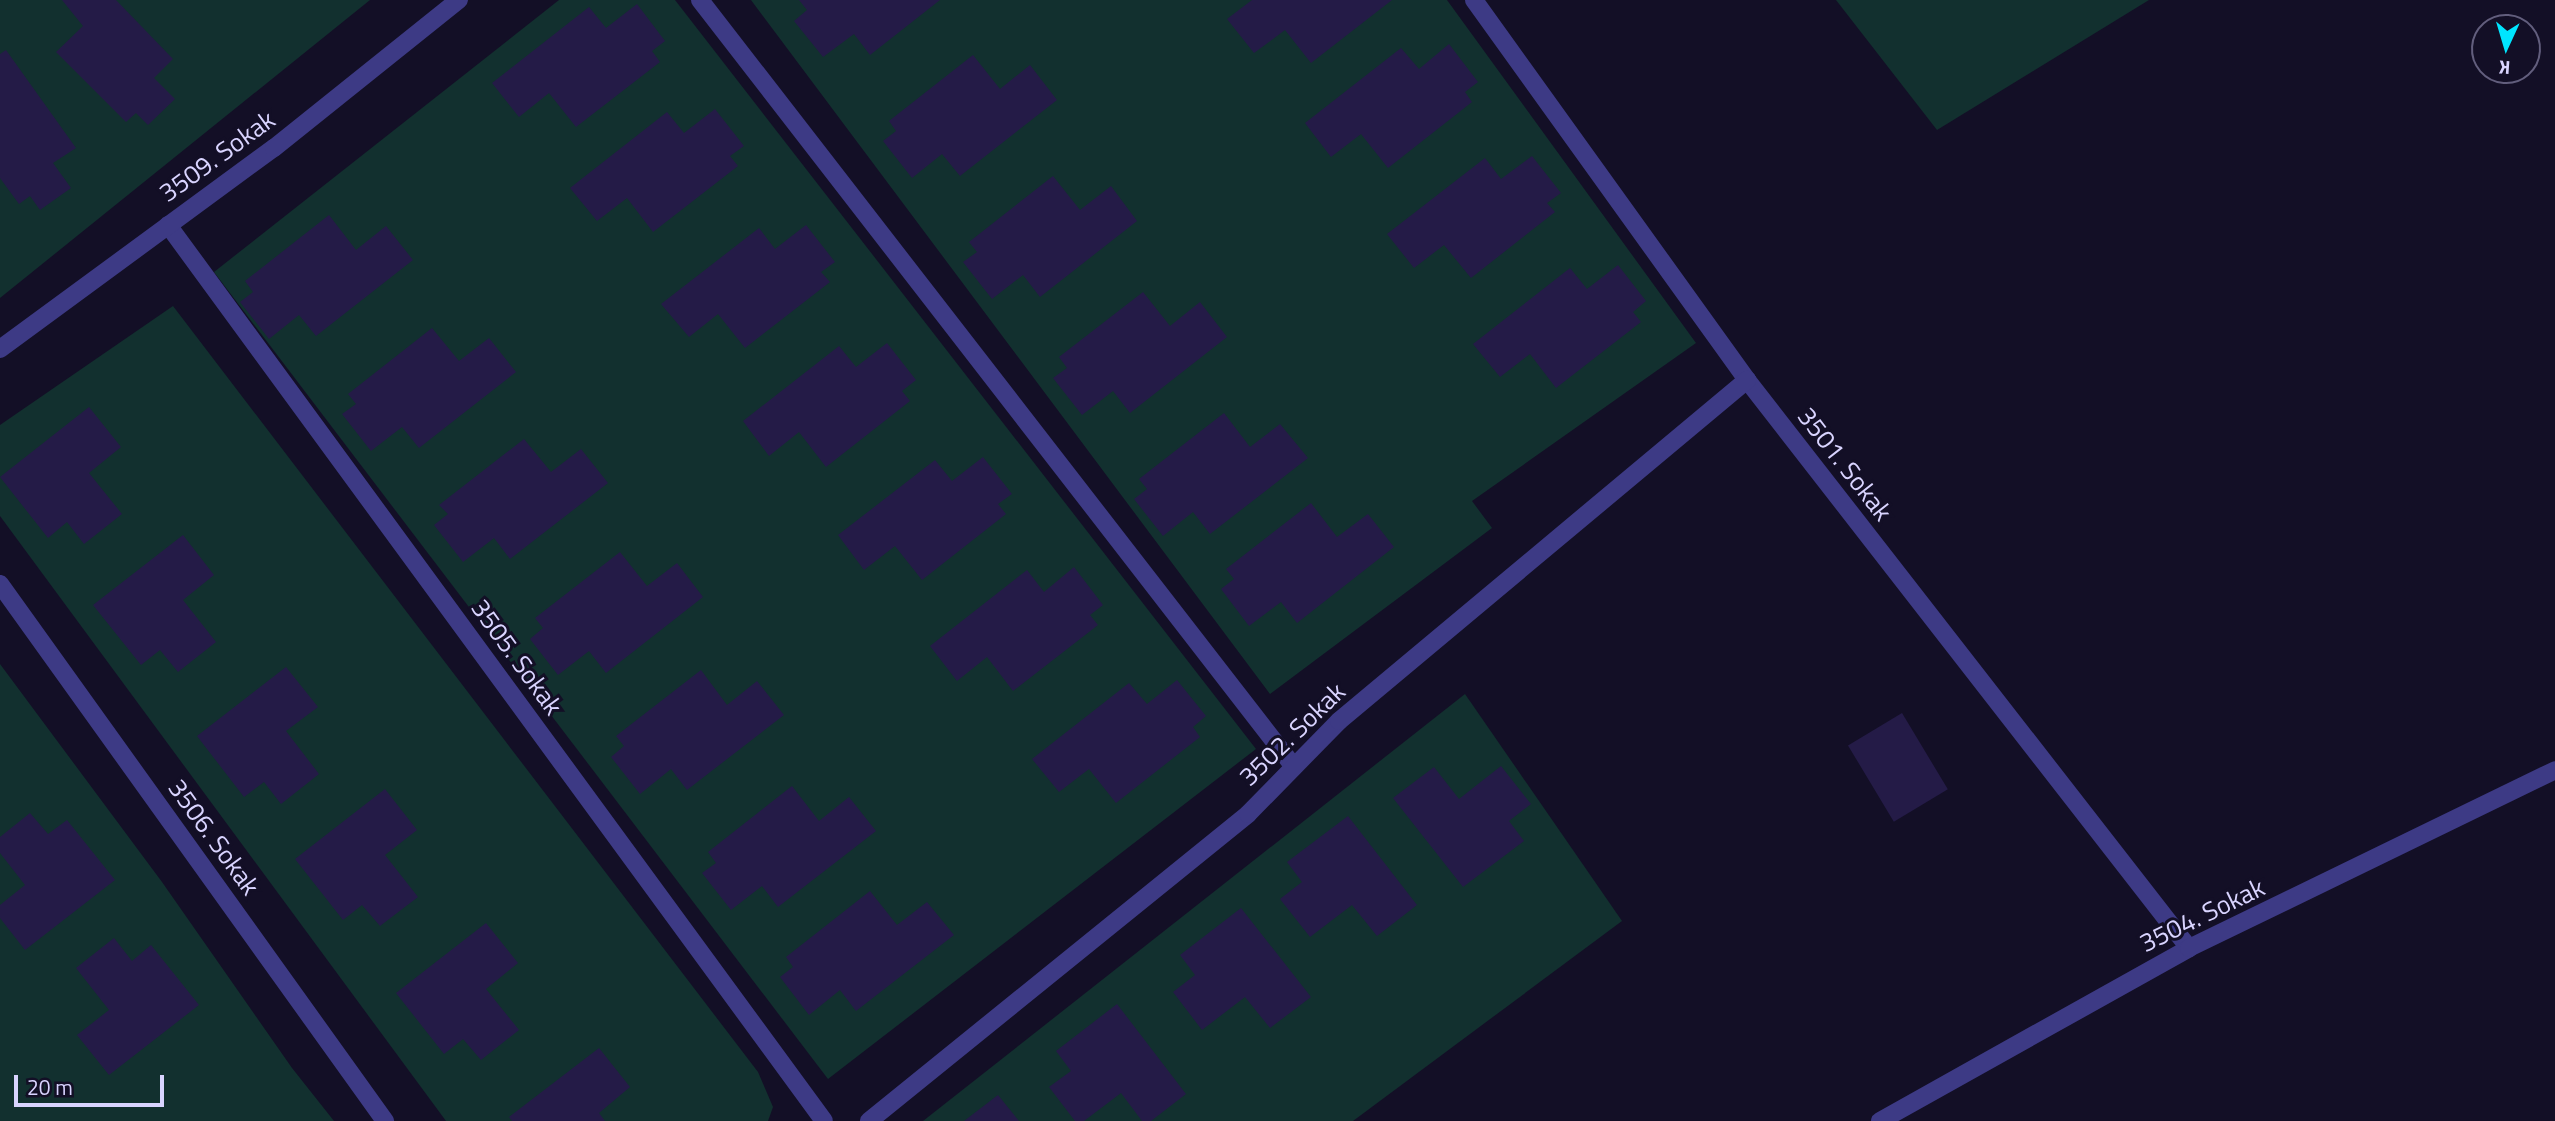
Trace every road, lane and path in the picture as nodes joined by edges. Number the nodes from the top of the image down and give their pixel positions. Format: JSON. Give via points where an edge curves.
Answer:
{"nodes":[{"id":1,"x":460,"y":0,"type":"edge"},
{"id":2,"x":700,"y":0,"type":"edge"},
{"id":3,"x":1475,"y":0,"type":"edge"},
{"id":4,"x":167,"y":225,"type":"junction"},
{"id":5,"x":0,"y":349,"type":"edge"},
{"id":6,"x":1747,"y":380,"type":"junction"},
{"id":7,"x":0,"y":584,"type":"edge"},
{"id":8,"x":1294,"y":767,"type":"junction"},
{"id":9,"x":2555,"y":770,"type":"edge"},
{"id":10,"x":2189,"y":948,"type":"junction"},
{"id":11,"x":385,"y":1121,"type":"edge"},
{"id":12,"x":824,"y":1121,"type":"edge"},
{"id":13,"x":869,"y":1121,"type":"edge"},
{"id":14,"x":1880,"y":1121,"type":"edge"}],
"edges":[{"from":1,"to":4,"type":"street","name":"3509. Sokak","via":[[274,148]]},
{"from":2,"to":8,"type":"street"},
{"from":3,"to":6,"type":"street","name":"3501. Sokak"},
{"from":4,"to":5,"type":"street","name":"3509. Sokak"},
{"from":4,"to":12,"type":"street","name":"3505. Sokak"},
{"from":6,"to":8,"type":"street","name":"3502. Sokak","via":[[1339,721]]},
{"from":6,"to":10,"type":"street","name":"3501. Sokak"},
{"from":7,"to":11,"type":"street","name":"3506. Sokak"},
{"from":8,"to":13,"type":"street","name":"3502. Sokak","via":[[1248,814]]},
{"from":9,"to":10,"type":"street","name":"3504. Sokak"},
{"from":10,"to":14,"type":"street","name":"3504. Sokak"}]}
